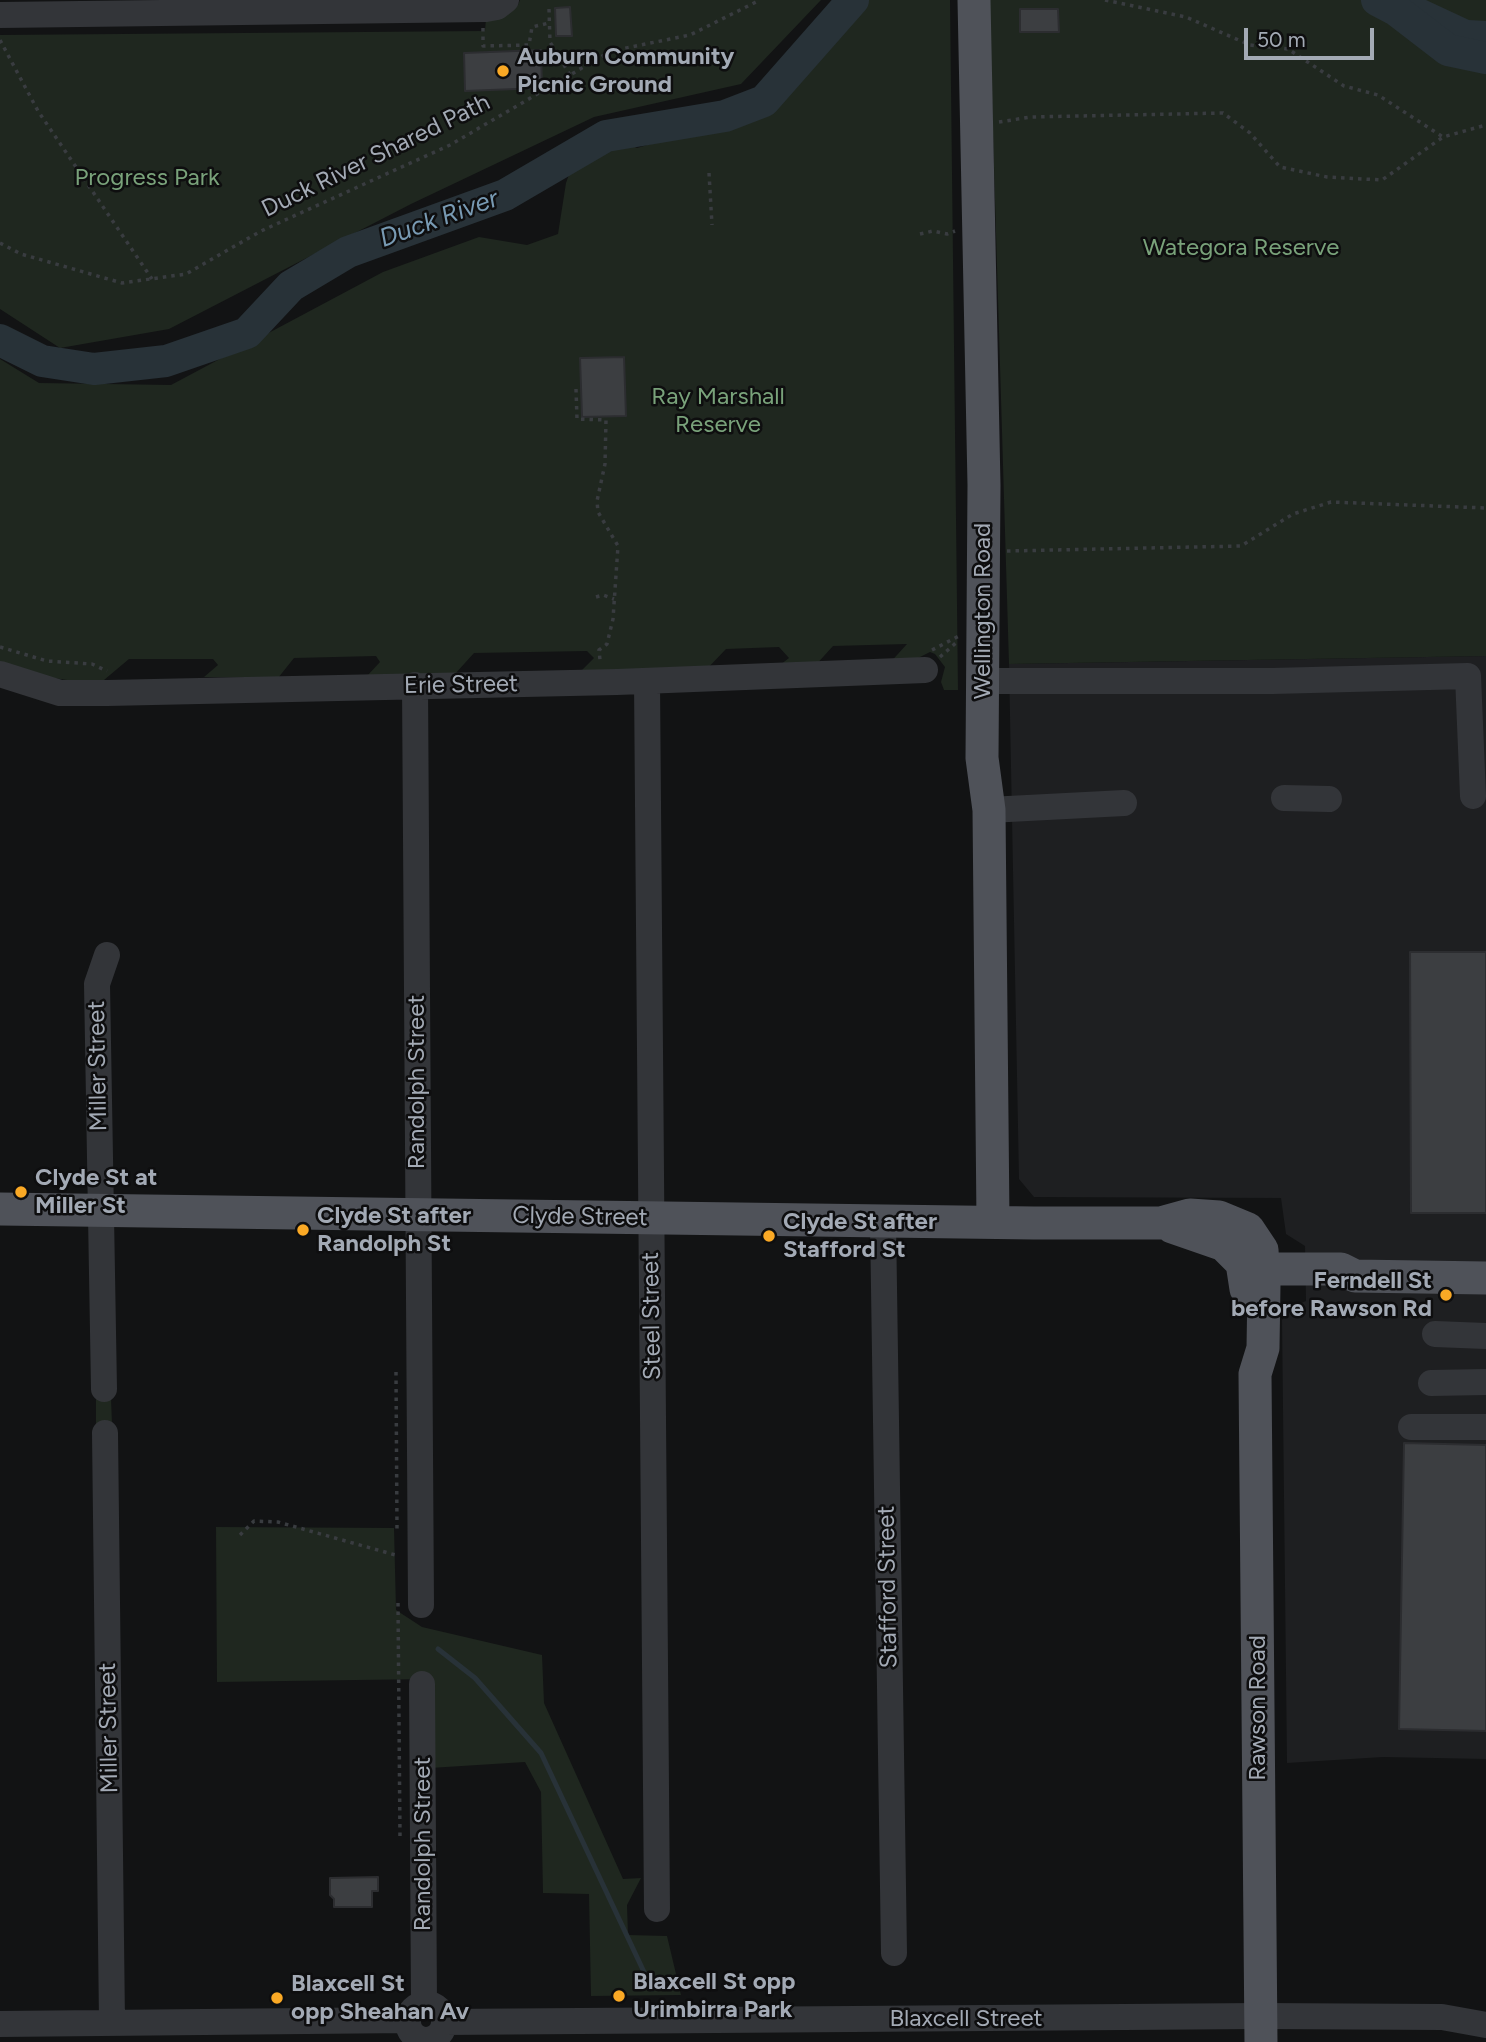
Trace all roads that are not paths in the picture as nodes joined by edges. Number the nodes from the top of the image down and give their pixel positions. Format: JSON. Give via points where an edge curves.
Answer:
{"nodes":[{"id":1,"x":974,"y":0,"type":"edge"},
{"id":2,"x":494,"y":4,"type":"edge"},
{"id":3,"x":0,"y":15,"type":"edge"},
{"id":4,"x":925,"y":670,"type":"dead end"},
{"id":5,"x":0,"y":674,"type":"edge"},
{"id":6,"x":648,"y":681,"type":"junction"},
{"id":7,"x":982,"y":681,"type":"junction"},
{"id":8,"x":415,"y":685,"type":"junction"},
{"id":9,"x":1473,"y":796,"type":"dead end"},
{"id":10,"x":1284,"y":799,"type":"dead end"},
{"id":11,"x":1329,"y":799,"type":"dead end"},
{"id":12,"x":1124,"y":803,"type":"dead end"},
{"id":13,"x":989,"y":810,"type":"junction"},
{"id":14,"x":107,"y":955,"type":"dead end"},
{"id":15,"x":0,"y":1209,"type":"edge"},
{"id":16,"x":99,"y":1211,"type":"junction"},
{"id":17,"x":418,"y":1214,"type":"junction"},
{"id":18,"x":651,"y":1218,"type":"junction"},
{"id":19,"x":884,"y":1222,"type":"junction"},
{"id":20,"x":993,"y":1222,"type":"junction"},
{"id":21,"x":1254,"y":1276,"type":"junction"},
{"id":22,"x":1486,"y":1278,"type":"edge"},
{"id":23,"x":1435,"y":1334,"type":"dead end"},
{"id":24,"x":1486,"y":1336,"type":"edge"},
{"id":25,"x":1486,"y":1382,"type":"edge"},
{"id":26,"x":1431,"y":1383,"type":"dead end"},
{"id":27,"x":104,"y":1389,"type":"dead end"},
{"id":28,"x":1411,"y":1427,"type":"dead end"},
{"id":29,"x":1486,"y":1427,"type":"edge"},
{"id":30,"x":106,"y":1433,"type":"dead end"},
{"id":31,"x":410,"y":1608,"type":"road end"},
{"id":32,"x":422,"y":1684,"type":"dead end"},
{"id":33,"x":657,"y":1909,"type":"dead end"},
{"id":34,"x":894,"y":1953,"type":"dead end"},
{"id":35,"x":416,"y":2012,"type":"junction"},
{"id":36,"x":111,"y":2022,"type":"junction"},
{"id":37,"x":0,"y":2024,"type":"edge"},
{"id":38,"x":1486,"y":2025,"type":"edge"},
{"id":39,"x":1261,"y":2029,"type":"edge"},
{"id":40,"x":764,"y":2031,"type":"edge"},
{"id":41,"x":208,"y":2032,"type":"edge"},
{"id":42,"x":432,"y":2035,"type":"edge"}],
"edges":[{"from":1,"to":7,"type":"main road","name":"Wellington Road","via":[[984,485]]},
{"from":2,"to":3,"type":"street"},
{"from":4,"to":6,"type":"street","name":"Erie Street"},
{"from":5,"to":8,"type":"street","name":"Erie Street","via":[[60,693]]},
{"from":6,"to":8,"type":"street","name":"Erie Street"},
{"from":6,"to":18,"type":"street","name":"Steel Street"},
{"from":7,"to":9,"type":"street","via":[[1468,676]]},
{"from":7,"to":13,"type":"main road","name":"Wellington Road","via":[[982,758]]},
{"from":8,"to":17,"type":"street","name":"Randolph Street"},
{"from":10,"to":11,"type":"street"},
{"from":12,"to":13,"type":"street"},
{"from":13,"to":20,"type":"main road","name":"Wellington Road"},
{"from":14,"to":16,"type":"street","name":"Miller Street","via":[[97,984]]},
{"from":15,"to":16,"type":"main road","name":"Clyde Street"},
{"from":16,"to":17,"type":"main road","name":"Clyde Street"},
{"from":16,"to":27,"type":"street","name":"Miller Street"},
{"from":17,"to":18,"type":"main road","name":"Clyde Street"},
{"from":17,"to":31,"type":"street","name":"Randolph Street","via":[[421,1560]]},
{"from":18,"to":19,"type":"main road","name":"Clyde Street"},
{"from":18,"to":33,"type":"street","name":"Steel Street"},
{"from":19,"to":20,"type":"main road","name":"Clyde Street"},
{"from":19,"to":34,"type":"street","name":"Stafford Street"},
{"from":20,"to":21,"type":"main road","name":"Clyde Street","via":[[1161,1223],[1224,1245]]},
{"from":21,"to":22,"type":"main road","via":[[1340,1285],[1355,1276]]},
{"from":21,"to":39,"type":"main road","name":"Rawson Road","via":[[1246,1350],[1255,1374]]},
{"from":23,"to":24,"type":"street"},
{"from":25,"to":26,"type":"street"},
{"from":28,"to":29,"type":"street"},
{"from":30,"to":36,"type":"street","name":"Miller Street"},
{"from":32,"to":35,"type":"street","name":"Randolph Street"},
{"from":35,"to":41,"type":"street"},
{"from":35,"to":42,"type":"street","via":[[414,2036]]},
{"from":36,"to":37,"type":"street"},
{"from":36,"to":41,"type":"street"},
{"from":38,"to":39,"type":"street","name":"Blaxcell Street","via":[[1442,2017]]},
{"from":39,"to":40,"type":"street","name":"Blaxcell Street"},
{"from":40,"to":42,"type":"street","name":"Blaxcell Street"}]}
